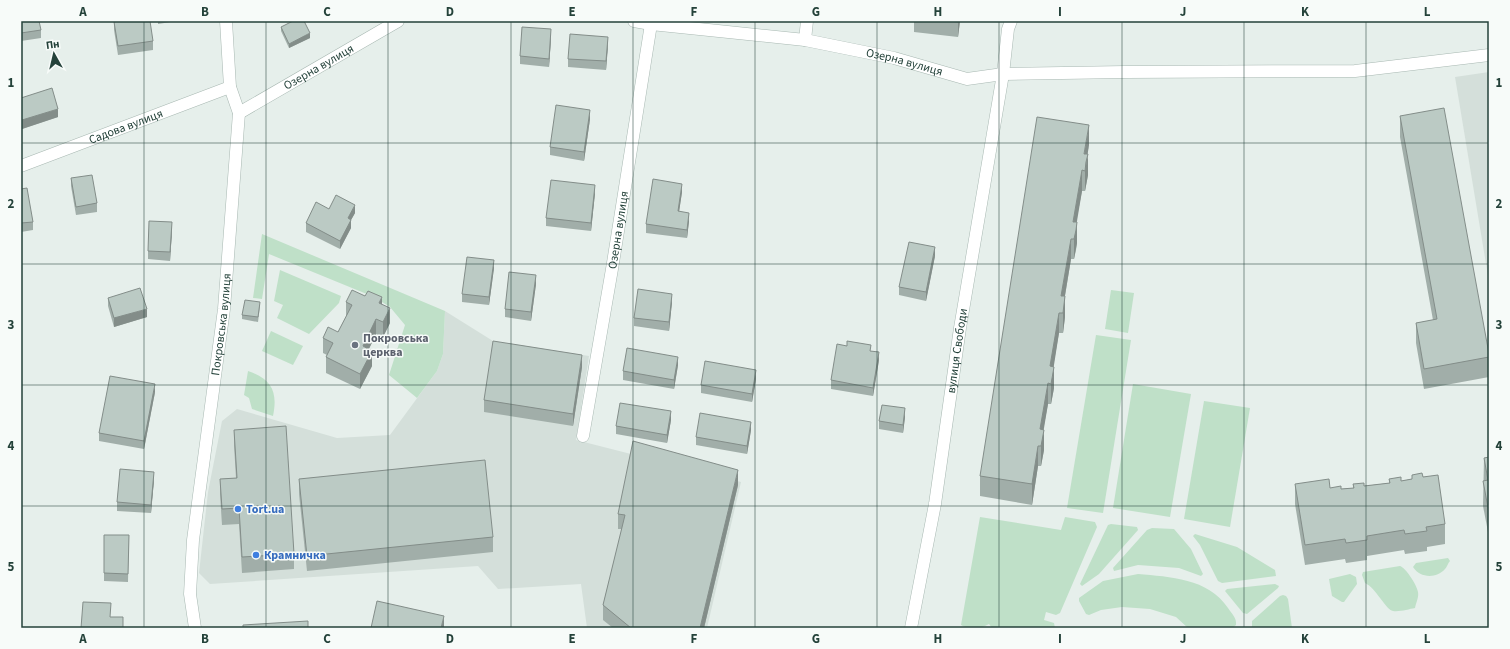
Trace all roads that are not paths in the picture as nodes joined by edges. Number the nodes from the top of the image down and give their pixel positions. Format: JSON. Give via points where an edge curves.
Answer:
{"nodes":[{"id":1,"x":226,"y":21,"type":"edge"},
{"id":2,"x":398,"y":21,"type":"edge"},
{"id":3,"x":634,"y":21,"type":"edge"},
{"id":4,"x":807,"y":21,"type":"edge"},
{"id":5,"x":1011,"y":21,"type":"edge"},
{"id":6,"x":651,"y":24,"type":"junction"},
{"id":7,"x":805,"y":40,"type":"junction"},
{"id":8,"x":1489,"y":55,"type":"edge"},
{"id":9,"x":1003,"y":74,"type":"junction"},
{"id":10,"x":230,"y":87,"type":"junction"},
{"id":11,"x":239,"y":113,"type":"junction"},
{"id":12,"x":21,"y":166,"type":"edge"},
{"id":13,"x":583,"y":436,"type":"dead end"},
{"id":14,"x":195,"y":628,"type":"edge"},
{"id":15,"x":911,"y":628,"type":"edge"}],
"edges":[{"from":1,"to":10,"type":"street","name":"Покровська вулиця"},
{"from":2,"to":11,"type":"street","name":"Озерна вулиця"},
{"from":3,"to":6,"type":"street","name":"Озерна вулиця"},
{"from":4,"to":7,"type":"street"},
{"from":5,"to":9,"type":"street","name":"вулиця Свободи"},
{"from":6,"to":7,"type":"street","name":"Озерна вулиця"},
{"from":6,"to":13,"type":"street","name":"Озерна вулиця"},
{"from":7,"to":9,"type":"street","name":"Озерна вулиця","via":[[894,58],[967,79]]},
{"from":8,"to":9,"type":"street","name":"Озерна вулиця","via":[[1355,71]]},
{"from":9,"to":15,"type":"street","name":"вулиця Свободи","via":[[960,328],[934,504]]},
{"from":10,"to":11,"type":"street","name":"Покровська вулиця"},
{"from":10,"to":12,"type":"street","name":"Садова вулиця"},
{"from":11,"to":14,"type":"street","name":"Покровська вулиця","via":[[224,309],[193,540],[190,594]]}]}
